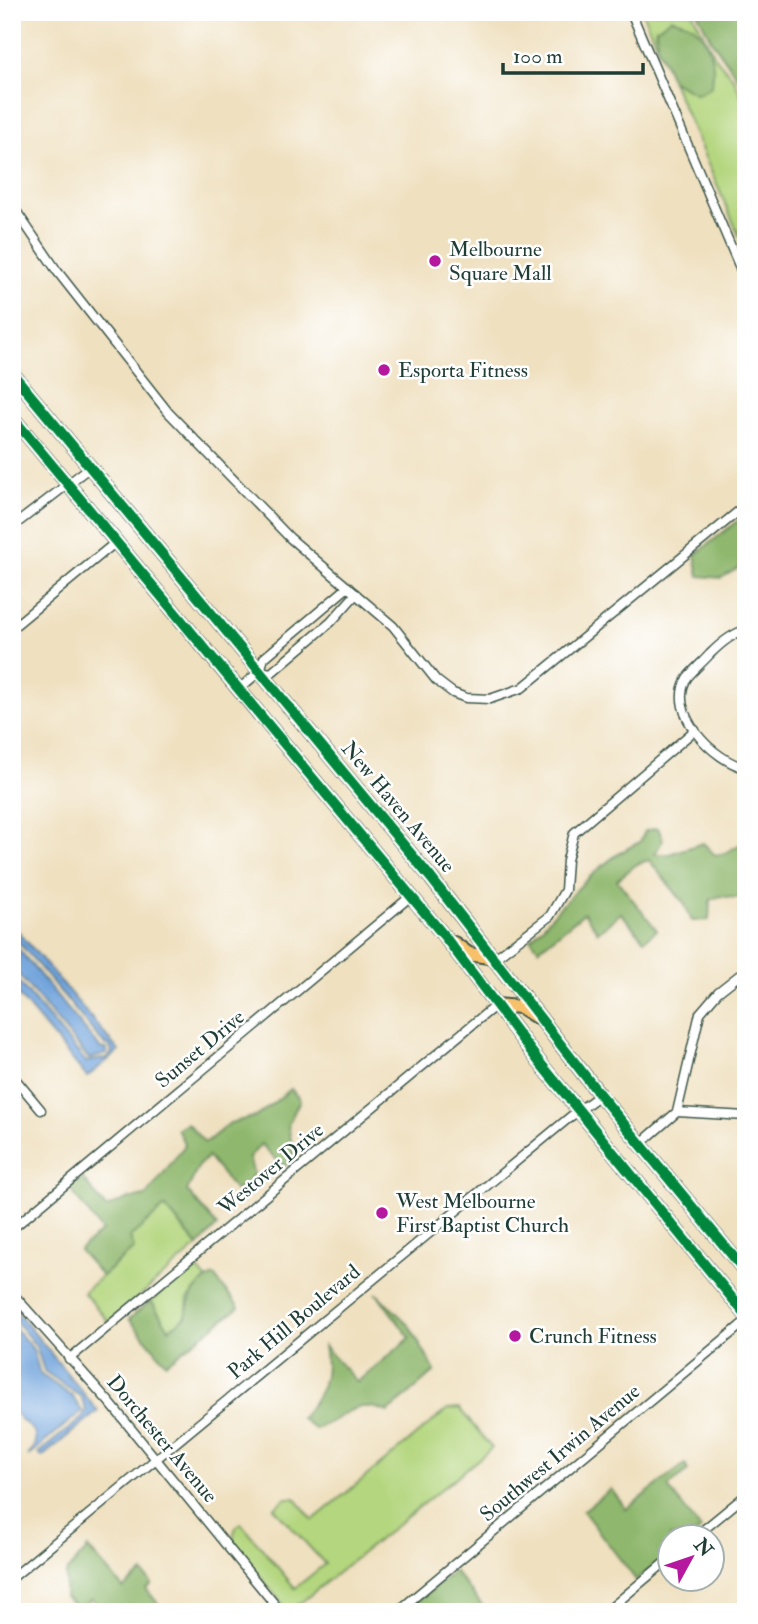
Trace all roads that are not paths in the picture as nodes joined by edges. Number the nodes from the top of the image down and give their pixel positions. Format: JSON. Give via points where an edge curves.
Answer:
{"nodes":[{"id":1,"x":631,"y":12,"type":"edge"},
{"id":2,"x":12,"y":205,"type":"edge"},
{"id":3,"x":746,"y":282,"type":"edge"},
{"id":4,"x":12,"y":373,"type":"edge"},
{"id":5,"x":12,"y":417,"type":"edge"},
{"id":6,"x":90,"y":467,"type":"junction"},
{"id":7,"x":66,"y":482,"type":"junction"},
{"id":8,"x":746,"y":505,"type":"edge"},
{"id":9,"x":12,"y":527,"type":"edge"},
{"id":10,"x":116,"y":542,"type":"junction"},
{"id":11,"x":348,"y":587,"type":"junction"},
{"id":12,"x":356,"y":594,"type":"junction"},
{"id":13,"x":12,"y":628,"type":"edge"},
{"id":14,"x":746,"y":630,"type":"edge"},
{"id":15,"x":260,"y":671,"type":"junction"},
{"id":16,"x":239,"y":689,"type":"junction"},
{"id":17,"x":695,"y":730,"type":"junction"},
{"id":18,"x":746,"y":768,"type":"edge"},
{"id":19,"x":411,"y":896,"type":"junction"},
{"id":20,"x":445,"y":937,"type":"junction"},
{"id":21,"x":495,"y":958,"type":"junction"},
{"id":22,"x":746,"y":970,"type":"edge"},
{"id":23,"x":495,"y":1005,"type":"junction"},
{"id":24,"x":543,"y":1021,"type":"junction"},
{"id":25,"x":12,"y":1075,"type":"edge"},
{"id":26,"x":600,"y":1095,"type":"junction"},
{"id":27,"x":41,"y":1110,"type":"dead end"},
{"id":28,"x":578,"y":1110,"type":"junction"},
{"id":29,"x":677,"y":1112,"type":"junction"},
{"id":30,"x":746,"y":1116,"type":"edge"},
{"id":31,"x":640,"y":1144,"type":"junction"},
{"id":32,"x":12,"y":1229,"type":"edge"},
{"id":33,"x":746,"y":1272,"type":"edge"},
{"id":34,"x":727,"y":1292,"type":"junction"},
{"id":35,"x":12,"y":1293,"type":"edge"},
{"id":36,"x":746,"y":1300,"type":"edge"},
{"id":37,"x":746,"y":1315,"type":"edge"},
{"id":38,"x":746,"y":1321,"type":"edge"},
{"id":39,"x":69,"y":1359,"type":"junction"},
{"id":40,"x":156,"y":1459,"type":"junction"},
{"id":41,"x":746,"y":1495,"type":"edge"},
{"id":42,"x":713,"y":1522,"type":"edge"},
{"id":43,"x":656,"y":1570,"type":"edge"},
{"id":44,"x":12,"y":1578,"type":"edge"},
{"id":45,"x":281,"y":1612,"type":"edge"},
{"id":46,"x":397,"y":1612,"type":"edge"},
{"id":47,"x":606,"y":1612,"type":"edge"}],
"edges":[{"from":1,"to":3,"type":"street"},
{"from":2,"to":11,"type":"street","via":[[57,271],[168,412],[290,538]]},
{"from":4,"to":6,"type":"main road","name":"New Haven Avenue"},
{"from":5,"to":7,"type":"main road"},
{"from":6,"to":7,"type":"street"},
{"from":6,"to":15,"type":"main road","name":"New Haven Avenue"},
{"from":7,"to":9,"type":"street"},
{"from":7,"to":10,"type":"main road"},
{"from":8,"to":12,"type":"street","via":[[522,688],[490,699],[466,698],[440,683],[393,626]]},
{"from":10,"to":13,"type":"street"},
{"from":10,"to":16,"type":"main road"},
{"from":11,"to":12,"type":"street"},
{"from":11,"to":15,"type":"street","via":[[264,658]]},
{"from":12,"to":15,"type":"street","via":[[271,673]]},
{"from":14,"to":17,"type":"street","via":[[715,650],[686,679],[682,700]]},
{"from":15,"to":16,"type":"street"},
{"from":15,"to":21,"type":"main road","name":"New Haven Avenue"},
{"from":16,"to":19,"type":"main road"},
{"from":17,"to":18,"type":"street","via":[[719,757]]},
{"from":17,"to":21,"type":"street","via":[[574,833],[565,890],[550,916]]},
{"from":19,"to":20,"type":"main road"},
{"from":19,"to":32,"type":"street","name":"Sunset Drive"},
{"from":20,"to":21,"type":"main road","via":[[469,954]]},
{"from":20,"to":23,"type":"main road"},
{"from":21,"to":24,"type":"main road","name":"New Haven Avenue"},
{"from":22,"to":29,"type":"street","via":[[700,1013]]},
{"from":23,"to":24,"type":"main road","via":[[520,1007]]},
{"from":23,"to":28,"type":"main road"},
{"from":23,"to":39,"type":"street","name":"Westover Drive"},
{"from":24,"to":26,"type":"main road","name":"New Haven Avenue"},
{"from":25,"to":27,"type":"street"},
{"from":26,"to":28,"type":"street","name":"Park Hill Boulevard"},
{"from":26,"to":31,"type":"main road","name":"New Haven Avenue"},
{"from":28,"to":34,"type":"main road"},
{"from":28,"to":40,"type":"street","name":"Park Hill Boulevard"},
{"from":29,"to":30,"type":"street"},
{"from":29,"to":31,"type":"street"},
{"from":31,"to":33,"type":"main road","name":"New Haven Avenue"},
{"from":34,"to":36,"type":"main road"},
{"from":34,"to":37,"type":"main road"},
{"from":35,"to":39,"type":"street","name":"Dorchester Avenue"},
{"from":38,"to":46,"type":"street","name":"Southwest Irwin Avenue"},
{"from":39,"to":40,"type":"street","name":"Dorchester Avenue"},
{"from":40,"to":44,"type":"street","name":"Park Hill Boulevard"},
{"from":40,"to":45,"type":"street","name":"Dorchester Avenue"},
{"from":41,"to":42,"type":"street"},
{"from":43,"to":47,"type":"street"}]}
